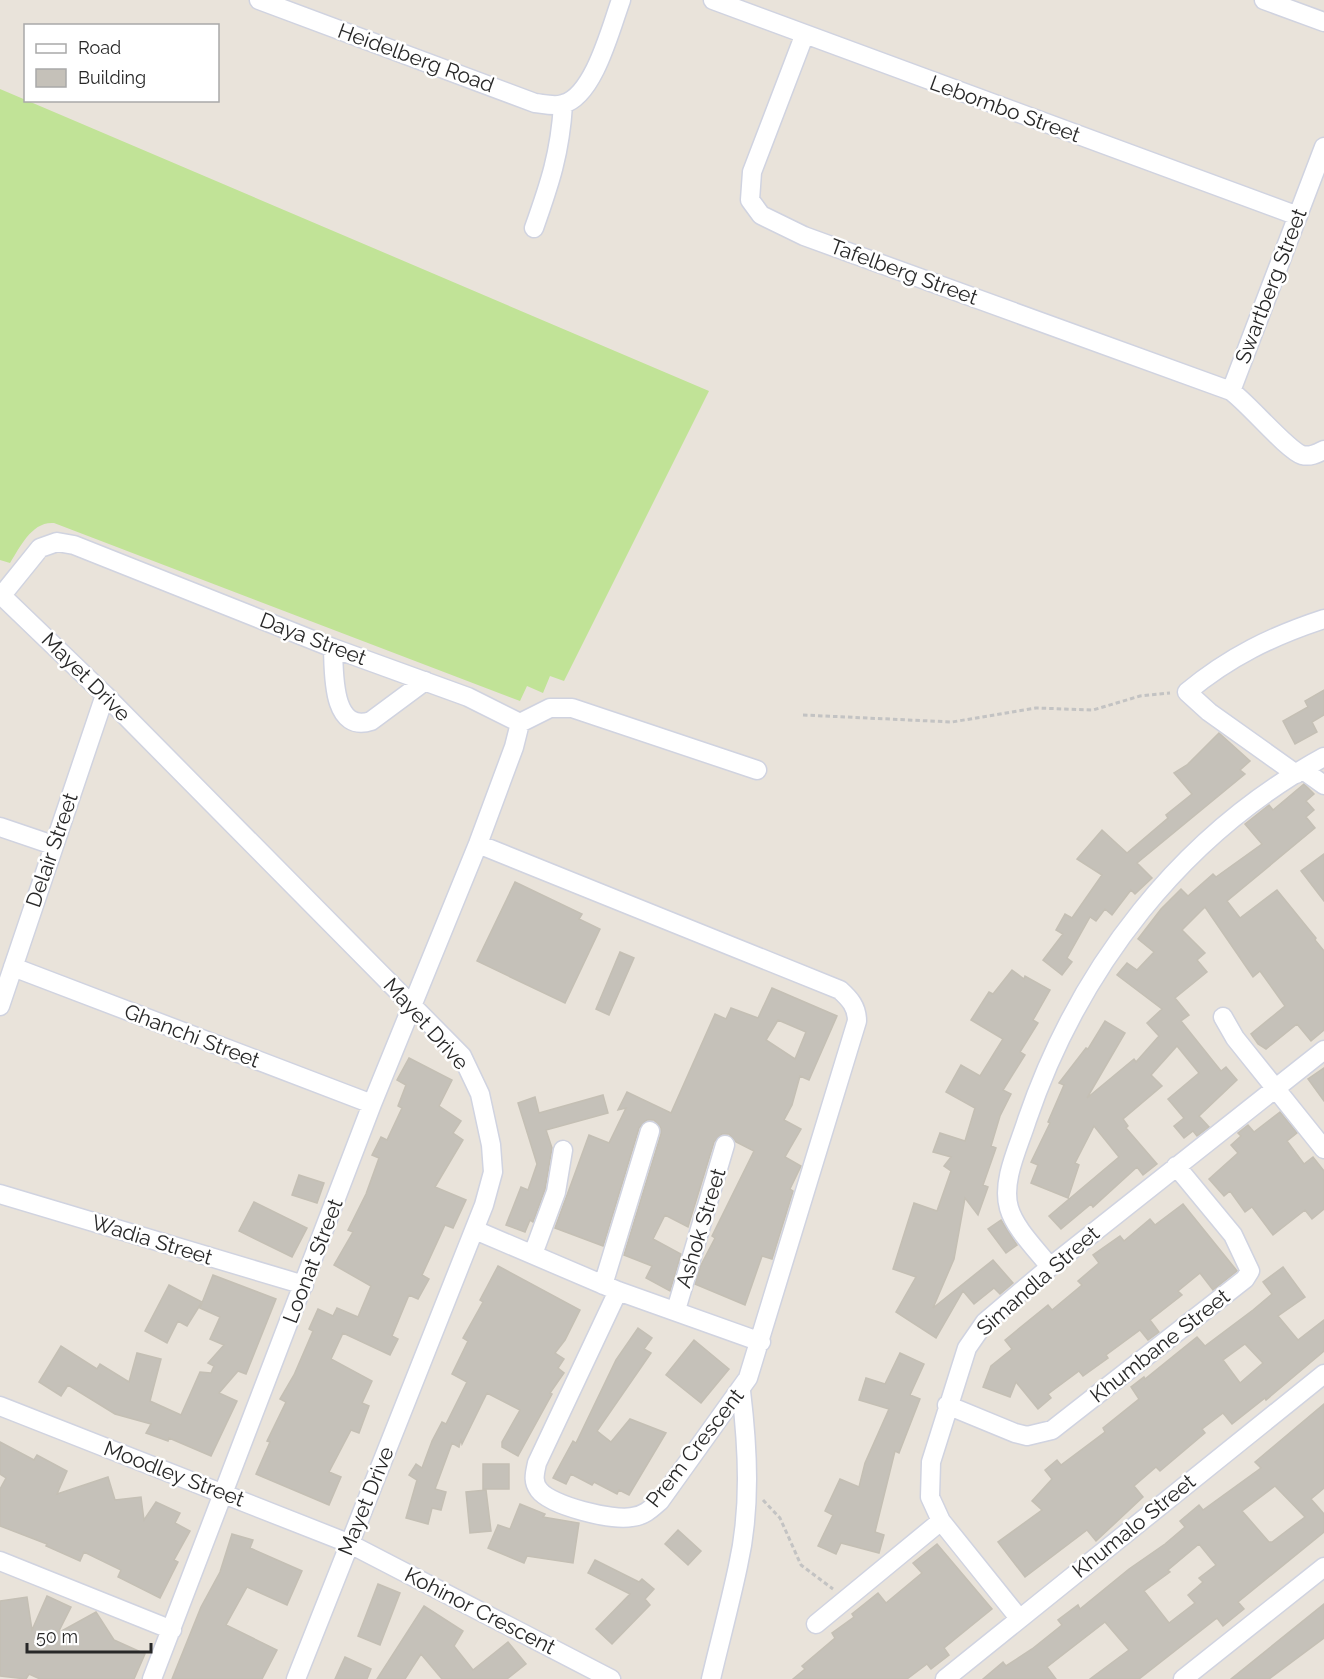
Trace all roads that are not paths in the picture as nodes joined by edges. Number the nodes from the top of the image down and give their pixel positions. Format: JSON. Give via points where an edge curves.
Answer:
{"nodes":[{"id":1,"x":259,"y":0,"type":"edge"},
{"id":2,"x":621,"y":0,"type":"edge"},
{"id":3,"x":713,"y":0,"type":"edge"},
{"id":4,"x":1264,"y":0,"type":"edge"},
{"id":5,"x":1324,"y":22,"type":"edge"},
{"id":6,"x":804,"y":36,"type":"junction"},
{"id":7,"x":568,"y":102,"type":"junction"},
{"id":8,"x":1324,"y":147,"type":"edge"},
{"id":9,"x":1298,"y":216,"type":"junction"},
{"id":10,"x":534,"y":228,"type":"dead end"},
{"id":11,"x":1231,"y":391,"type":"junction"},
{"id":12,"x":1324,"y":450,"type":"edge"},
{"id":13,"x":1,"y":595,"type":"edge"},
{"id":14,"x":1324,"y":619,"type":"edge"},
{"id":15,"x":333,"y":648,"type":"junction"},
{"id":16,"x":425,"y":681,"type":"junction"},
{"id":17,"x":105,"y":695,"type":"junction"},
{"id":18,"x":520,"y":723,"type":"junction"},
{"id":19,"x":1324,"y":757,"type":"edge"},
{"id":20,"x":756,"y":770,"type":"dead end"},
{"id":21,"x":1299,"y":772,"type":"junction"},
{"id":22,"x":1324,"y":785,"type":"edge"},
{"id":23,"x":0,"y":827,"type":"edge"},
{"id":24,"x":478,"y":844,"type":"junction"},
{"id":25,"x":53,"y":845,"type":"junction"},
{"id":26,"x":13,"y":967,"type":"junction"},
{"id":27,"x":413,"y":1005,"type":"junction"},
{"id":28,"x":0,"y":1006,"type":"edge"},
{"id":29,"x":1222,"y":1017,"type":"dead end"},
{"id":30,"x":1324,"y":1050,"type":"edge"},
{"id":31,"x":1275,"y":1089,"type":"junction"},
{"id":32,"x":372,"y":1104,"type":"junction"},
{"id":33,"x":650,"y":1131,"type":"dead end"},
{"id":34,"x":725,"y":1145,"type":"dead end"},
{"id":35,"x":1324,"y":1149,"type":"edge"},
{"id":36,"x":563,"y":1150,"type":"dead end"},
{"id":37,"x":1176,"y":1166,"type":"junction"},
{"id":38,"x":0,"y":1194,"type":"edge"},
{"id":39,"x":475,"y":1230,"type":"junction"},
{"id":40,"x":533,"y":1254,"type":"junction"},
{"id":41,"x":1050,"y":1267,"type":"junction"},
{"id":42,"x":304,"y":1285,"type":"junction"},
{"id":43,"x":610,"y":1288,"type":"junction"},
{"id":44,"x":676,"y":1310,"type":"junction"},
{"id":45,"x":761,"y":1342,"type":"junction"},
{"id":46,"x":1324,"y":1374,"type":"edge"},
{"id":47,"x":741,"y":1391,"type":"junction"},
{"id":48,"x":947,"y":1405,"type":"junction"},
{"id":49,"x":0,"y":1406,"type":"edge"},
{"id":50,"x":224,"y":1493,"type":"junction"},
{"id":51,"x":941,"y":1521,"type":"junction"},
{"id":52,"x":348,"y":1543,"type":"junction"},
{"id":53,"x":0,"y":1561,"type":"edge"},
{"id":54,"x":1324,"y":1567,"type":"edge"},
{"id":55,"x":1019,"y":1618,"type":"junction"},
{"id":56,"x":816,"y":1624,"type":"dead end"},
{"id":57,"x":172,"y":1630,"type":"junction"},
{"id":58,"x":152,"y":1679,"type":"edge"},
{"id":59,"x":296,"y":1679,"type":"edge"},
{"id":60,"x":611,"y":1679,"type":"edge"},
{"id":61,"x":711,"y":1679,"type":"edge"},
{"id":62,"x":945,"y":1679,"type":"edge"},
{"id":63,"x":1183,"y":1679,"type":"edge"}],
"edges":[{"from":1,"to":7,"type":"street","name":"Heidelberg Road","via":[[535,103]]},
{"from":2,"to":7,"type":"street","via":[[591,78]]},
{"from":3,"to":6,"type":"street","name":"Lebombo Street"},
{"from":4,"to":5,"type":"street"},
{"from":6,"to":9,"type":"street","name":"Lebombo Street"},
{"from":6,"to":11,"type":"street","name":"Tafelberg Street","via":[[752,172],[750,200],[761,215],[804,236]]},
{"from":7,"to":10,"type":"street","via":[[557,160]]},
{"from":8,"to":9,"type":"street","name":"Swartberg Street"},
{"from":9,"to":11,"type":"street","name":"Swartberg Street"},
{"from":11,"to":12,"type":"street","name":"Tafelberg Street","via":[[1295,452],[1311,456]]},
{"from":13,"to":15,"type":"street","name":"Daya Street","via":[[40,548],[57,542],[74,545]]},
{"from":13,"to":17,"type":"street","name":"Mayet Drive"},
{"from":14,"to":21,"type":"street","via":[[1257,644],[1187,692],[1209,712]]},
{"from":15,"to":16,"type":"street","name":"Daya Street"},
{"from":15,"to":16,"type":"street","via":[[338,702],[351,719],[361,723],[371,722]]},
{"from":16,"to":18,"type":"street","name":"Daya Street"},
{"from":17,"to":25,"type":"street","name":"Delair Street"},
{"from":17,"to":27,"type":"street","name":"Mayet Drive"},
{"from":18,"to":20,"type":"street","via":[[550,708],[572,708]]},
{"from":18,"to":24,"type":"street"},
{"from":19,"to":21,"type":"street"},
{"from":21,"to":22,"type":"street"},
{"from":21,"to":41,"type":"street","via":[[1244,810],[1167,879],[1116,942],[1058,1040],[1008,1182],[1015,1220]]},
{"from":23,"to":25,"type":"street"},
{"from":24,"to":27,"type":"street","name":"Loonat Street"},
{"from":24,"to":45,"type":"street","name":"Prem Crescent","via":[[826,984],[840,990],[853,1004],[857,1021]]},
{"from":25,"to":26,"type":"street","name":"Delair Street"},
{"from":26,"to":28,"type":"street","name":"Delair Street"},
{"from":26,"to":32,"type":"street","name":"Ghanchi Street"},
{"from":27,"to":32,"type":"street","name":"Loonat Street"},
{"from":27,"to":39,"type":"street","name":"Mayet Drive","via":[[462,1056],[480,1094],[493,1172]]},
{"from":29,"to":31,"type":"street"},
{"from":30,"to":31,"type":"street","name":"Simandla Street"},
{"from":31,"to":35,"type":"street"},
{"from":31,"to":37,"type":"street","name":"Simandla Street"},
{"from":32,"to":42,"type":"street","name":"Loonat Street"},
{"from":33,"to":43,"type":"street"},
{"from":34,"to":44,"type":"street","name":"Ashok Street"},
{"from":36,"to":40,"type":"street","via":[[556,1192]]},
{"from":37,"to":41,"type":"street","name":"Simandla Street"},
{"from":37,"to":48,"type":"street","name":"Khumbane Street","via":[[1239,1244],[1250,1271],[1245,1278],[1052,1430],[1028,1436],[1015,1433]]},
{"from":38,"to":42,"type":"street","name":"Wadia Street"},
{"from":39,"to":40,"type":"street","name":"Ashok Street"},
{"from":39,"to":52,"type":"street","name":"Mayet Drive"},
{"from":40,"to":43,"type":"street","name":"Ashok Street"},
{"from":41,"to":48,"type":"street","name":"Simandla Street","via":[[974,1336]]},
{"from":42,"to":50,"type":"street","name":"Loonat Street"},
{"from":43,"to":44,"type":"street","name":"Ashok Street"},
{"from":43,"to":47,"type":"street","name":"Prem Crescent","via":[[537,1463],[534,1478],[543,1494],[580,1510],[617,1518],[645,1513],[660,1501]]},
{"from":44,"to":45,"type":"street","name":"Ashok Street"},
{"from":45,"to":47,"type":"street","name":"Prem Crescent"},
{"from":46,"to":55,"type":"street","name":"Khumalo Street"},
{"from":47,"to":61,"type":"street","via":[[747,1441],[746,1504],[739,1564]]},
{"from":48,"to":51,"type":"street","name":"Simandla Street","via":[[929,1484],[930,1497]]},
{"from":49,"to":50,"type":"street","name":"Moodley Street"},
{"from":50,"to":52,"type":"street","name":"Moodley Street"},
{"from":50,"to":57,"type":"street","name":"Loonat Street"},
{"from":51,"to":55,"type":"street","name":"Simandla Street"},
{"from":51,"to":56,"type":"street"},
{"from":52,"to":59,"type":"street","name":"Mayet Drive"},
{"from":52,"to":60,"type":"street","name":"Kohinor Crescent"},
{"from":53,"to":57,"type":"street"},
{"from":54,"to":63,"type":"street"},
{"from":55,"to":62,"type":"street","name":"Khumalo Street"},
{"from":57,"to":58,"type":"street","name":"Loonat Street"}]}
